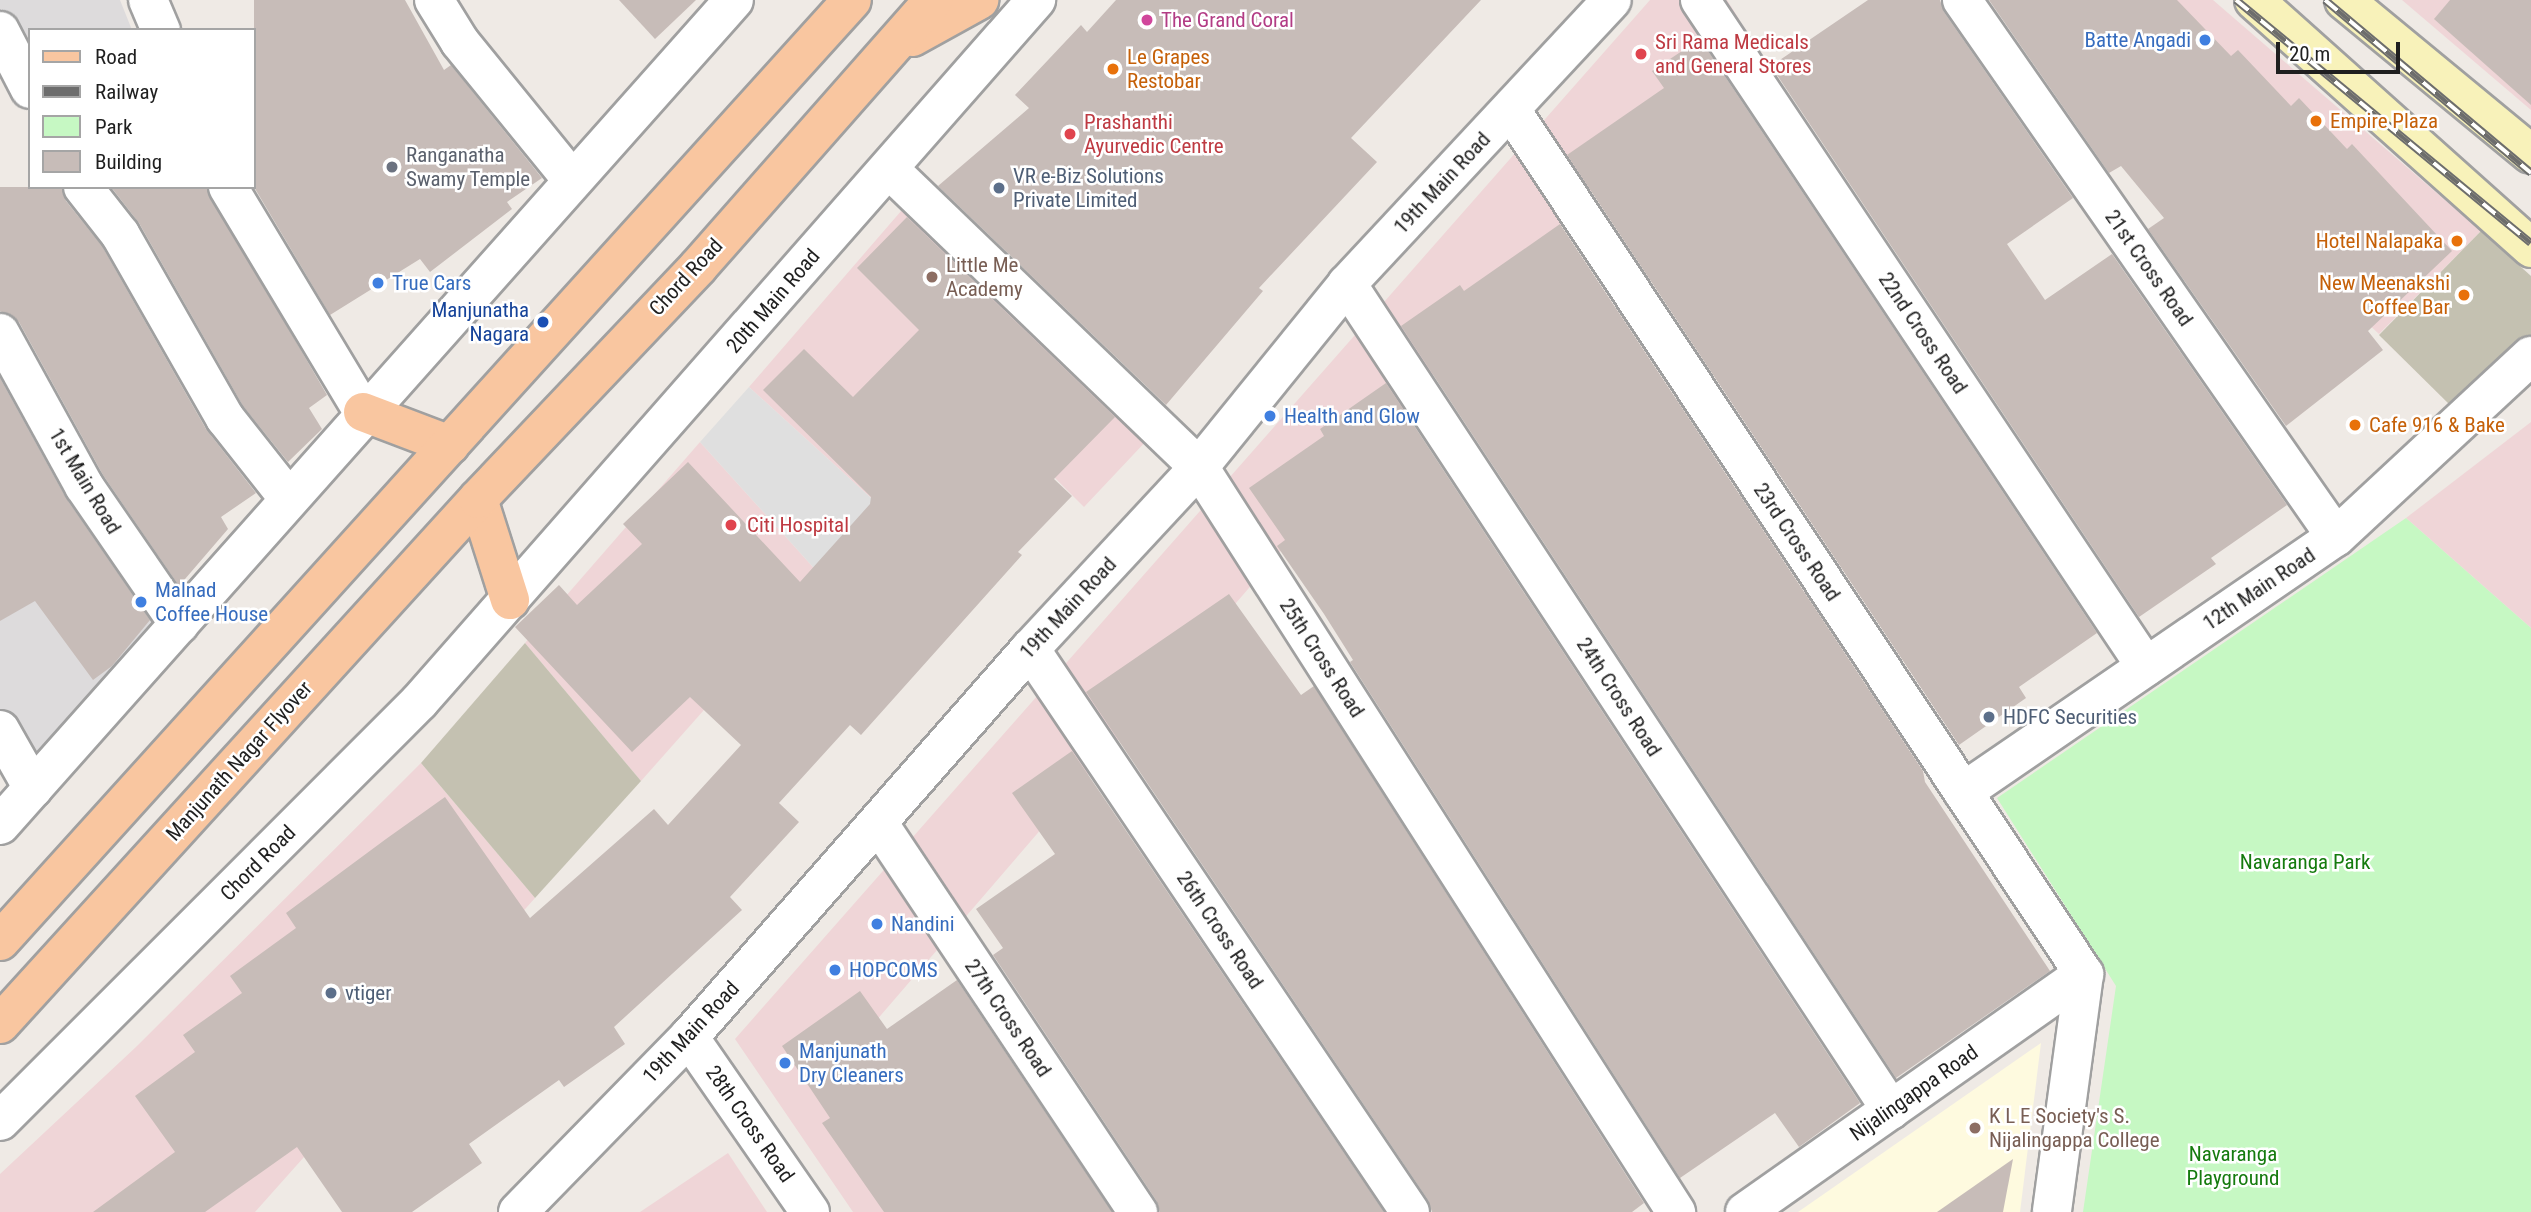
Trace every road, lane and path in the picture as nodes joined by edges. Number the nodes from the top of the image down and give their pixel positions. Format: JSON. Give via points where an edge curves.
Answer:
{"nodes":[{"id":1,"x":148,"y":0,"type":"edge"},
{"id":2,"x":435,"y":0,"type":"edge"},
{"id":3,"x":933,"y":0,"type":"edge"},
{"id":4,"x":979,"y":0,"type":"edge"},
{"id":5,"x":1036,"y":0,"type":"edge"},
{"id":6,"x":1612,"y":0,"type":"edge"},
{"id":7,"x":1700,"y":0,"type":"edge"},
{"id":8,"x":1962,"y":0,"type":"edge"},
{"id":9,"x":2254,"y":0,"type":"edge"},
{"id":10,"x":2344,"y":0,"type":"edge"},
{"id":11,"x":848,"y":3,"type":"edge"},
{"id":12,"x":721,"y":5,"type":"edge"},
{"id":13,"x":160,"y":28,"type":"edge"},
{"id":14,"x":0,"y":31,"type":"edge"},
{"id":15,"x":889,"y":50,"type":"junction"},
{"id":16,"x":28,"y":85,"type":"edge"},
{"id":17,"x":1511,"y":110,"type":"junction"},
{"id":18,"x":2531,"y":154,"type":"edge"},
{"id":19,"x":889,"y":169,"type":"junction"},
{"id":20,"x":572,"y":180,"type":"junction"},
{"id":21,"x":85,"y":189,"type":"edge"},
{"id":22,"x":229,"y":189,"type":"edge"},
{"id":23,"x":2531,"y":248,"type":"edge"},
{"id":24,"x":1346,"y":285,"type":"junction"},
{"id":25,"x":0,"y":332,"type":"edge"},
{"id":26,"x":2531,"y":356,"type":"edge"},
{"id":27,"x":363,"y":412,"type":"junction"},
{"id":28,"x":450,"y":445,"type":"junction"},
{"id":29,"x":1199,"y":467,"type":"junction"},
{"id":30,"x":289,"y":499,"type":"junction"},
{"id":31,"x":478,"y":499,"type":"junction"},
{"id":32,"x":2336,"y":537,"type":"junction"},
{"id":33,"x":510,"y":600,"type":"junction"},
{"id":34,"x":179,"y":624,"type":"junction"},
{"id":35,"x":1030,"y":649,"type":"junction"},
{"id":36,"x":2146,"y":667,"type":"junction"},
{"id":37,"x":0,"y":730,"type":"edge"},
{"id":38,"x":33,"y":788,"type":"junction"},
{"id":39,"x":1963,"y":792,"type":"junction"},
{"id":40,"x":879,"y":824,"type":"junction"},
{"id":41,"x":0,"y":825,"type":"edge"},
{"id":42,"x":0,"y":941,"type":"edge"},
{"id":43,"x":2084,"y":974,"type":"junction"},
{"id":44,"x":0,"y":1024,"type":"edge"},
{"id":45,"x":689,"y":1037,"type":"junction"},
{"id":46,"x":1891,"y":1110,"type":"junction"},
{"id":47,"x":0,"y":1121,"type":"edge"},
{"id":48,"x":519,"y":1212,"type":"edge"},
{"id":49,"x":810,"y":1212,"type":"edge"},
{"id":50,"x":1138,"y":1212,"type":"edge"},
{"id":51,"x":1410,"y":1212,"type":"edge"},
{"id":52,"x":1676,"y":1212,"type":"edge"},
{"id":53,"x":1745,"y":1212,"type":"edge"},
{"id":54,"x":2052,"y":1212,"type":"edge"}],
"edges":[{"from":1,"to":13,"type":"street"},
{"from":2,"to":20,"type":"street","via":[[460,42]]},
{"from":3,"to":15,"type":"main road","name":"Chord Road"},
{"from":4,"to":15,"type":"main road"},
{"from":5,"to":19,"type":"street","name":"20th Main Road"},
{"from":6,"to":17,"type":"street","name":"19th Main Road"},
{"from":7,"to":36,"type":"street","name":"22nd Cross Road"},
{"from":8,"to":32,"type":"street","name":"21st Cross Road"},
{"from":9,"to":23,"type":"main road"},
{"from":10,"to":18,"type":"main road"},
{"from":11,"to":28,"type":"main road"},
{"from":12,"to":20,"type":"street"},
{"from":14,"to":16,"type":"street"},
{"from":15,"to":31,"type":"main road","name":"Chord Road","via":[[698,267]]},
{"from":17,"to":24,"type":"street","name":"19th Main Road"},
{"from":17,"to":39,"type":"street","name":"23rd Cross Road"},
{"from":19,"to":29,"type":"street","name":"25th Cross Road"},
{"from":19,"to":33,"type":"street","name":"20th Main Road"},
{"from":20,"to":27,"type":"street"},
{"from":21,"to":30,"type":"street","via":[[120,234],[225,418]]},
{"from":22,"to":27,"type":"street"},
{"from":24,"to":29,"type":"street","name":"19th Main Road"},
{"from":24,"to":46,"type":"street","name":"24th Cross Road"},
{"from":25,"to":34,"type":"street","name":"1st Main Road","via":[[84,486]]},
{"from":26,"to":32,"type":"street","name":"12th Main Road"},
{"from":27,"to":28,"type":"main road"},
{"from":27,"to":30,"type":"street"},
{"from":28,"to":42,"type":"main road"},
{"from":29,"to":35,"type":"street","name":"19th Main Road"},
{"from":29,"to":52,"type":"street","name":"25th Cross Road"},
{"from":30,"to":34,"type":"street"},
{"from":31,"to":33,"type":"main road"},
{"from":31,"to":44,"type":"main road","name":"Manjunath Nagar Flyover"},
{"from":32,"to":36,"type":"street","name":"12th Main Road"},
{"from":33,"to":47,"type":"street","name":"Chord Road","via":[[419,702]]},
{"from":34,"to":38,"type":"street"},
{"from":35,"to":40,"type":"street","name":"19th Main Road"},
{"from":35,"to":51,"type":"street","name":"26th Cross Road"},
{"from":36,"to":39,"type":"street","name":"12th Main Road"},
{"from":37,"to":38,"type":"street"},
{"from":38,"to":41,"type":"street"},
{"from":39,"to":43,"type":"street","name":"23rd Cross Road"},
{"from":40,"to":45,"type":"street","name":"19th Main Road"},
{"from":40,"to":50,"type":"street","name":"27th Cross Road"},
{"from":43,"to":46,"type":"street","name":"Nijalingappa Road"},
{"from":43,"to":54,"type":"street"},
{"from":45,"to":48,"type":"street","name":"19th Main Road"},
{"from":45,"to":49,"type":"street","name":"28th Cross Road"},
{"from":46,"to":53,"type":"street","name":"Nijalingappa Road"}]}
